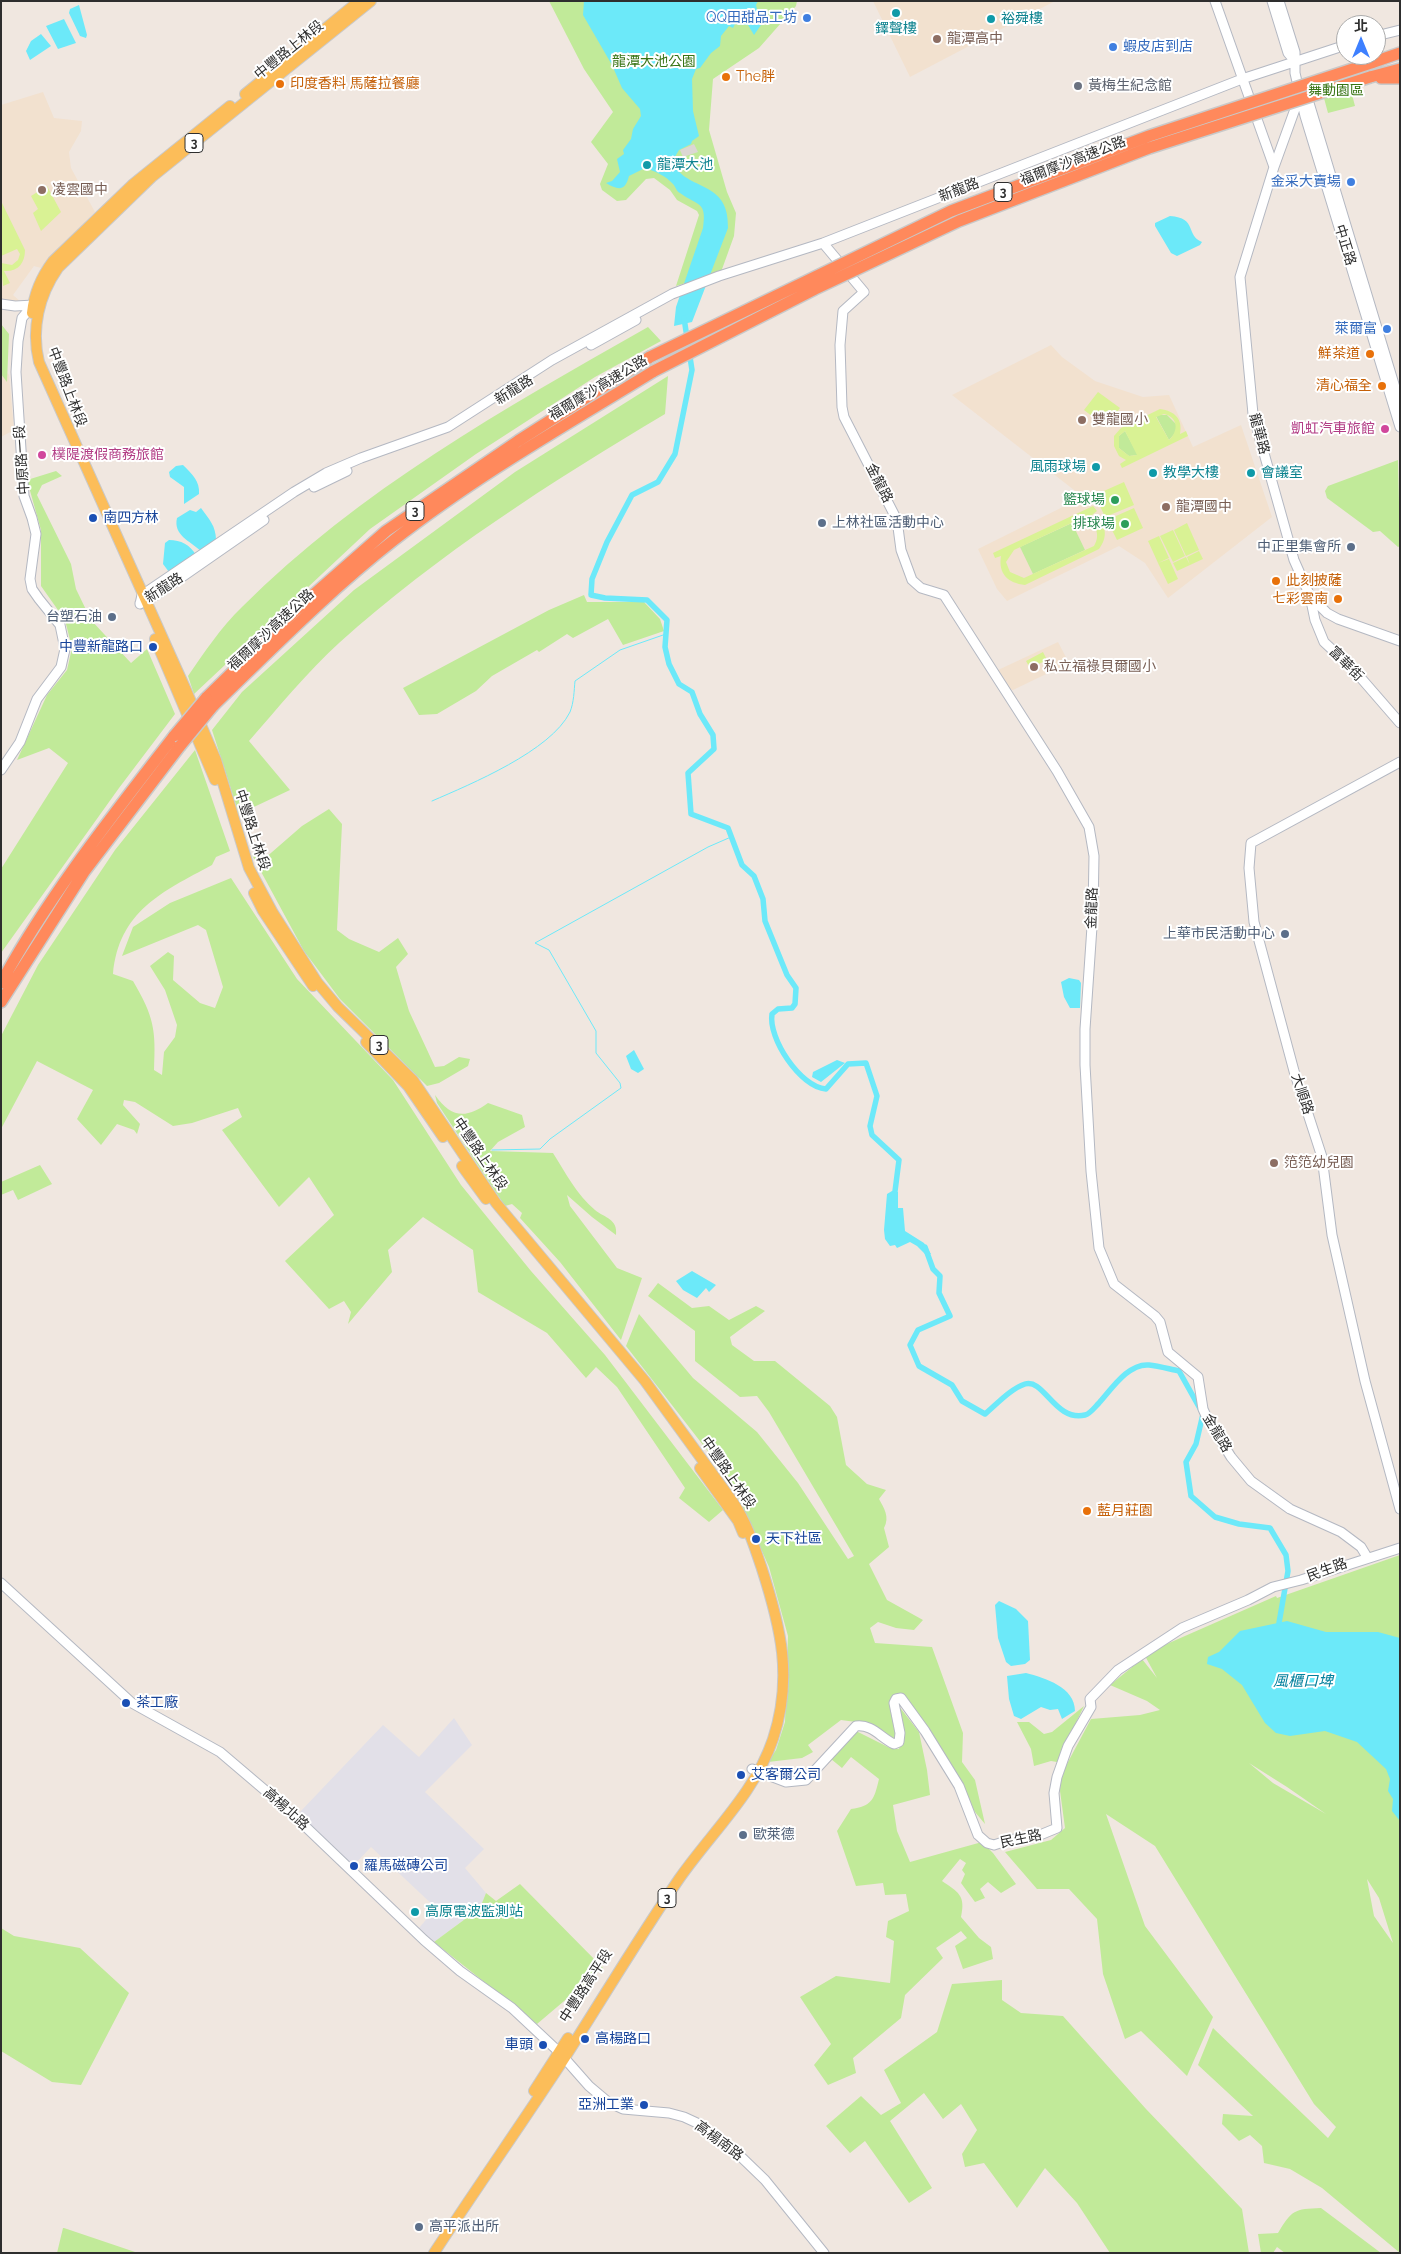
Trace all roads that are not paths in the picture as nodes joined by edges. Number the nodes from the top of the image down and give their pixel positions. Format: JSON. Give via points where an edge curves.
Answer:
{"nodes":[{"id":1,"x":359,"y":1,"type":"edge"},
{"id":2,"x":371,"y":1,"type":"edge"},
{"id":3,"x":1215,"y":1,"type":"edge"},
{"id":4,"x":1276,"y":2,"type":"edge"},
{"id":5,"x":1400,"y":30,"type":"edge"},
{"id":6,"x":1386,"y":34,"type":"edge"},
{"id":7,"x":1336,"y":48,"type":"edge"},
{"id":8,"x":1400,"y":53,"type":"edge"},
{"id":9,"x":1400,"y":57,"type":"edge"},
{"id":10,"x":1386,"y":58,"type":"edge"},
{"id":11,"x":1386,"y":60,"type":"edge"},
{"id":12,"x":1294,"y":61,"type":"junction"},
{"id":13,"x":1368,"y":65,"type":"edge"},
{"id":14,"x":1400,"y":69,"type":"edge"},
{"id":15,"x":1370,"y":77,"type":"junction"},
{"id":16,"x":1400,"y":78,"type":"edge"},
{"id":17,"x":1242,"y":79,"type":"junction"},
{"id":18,"x":1303,"y":96,"type":"junction"},
{"id":19,"x":1309,"y":116,"type":"junction"},
{"id":20,"x":1288,"y":127,"type":"junction"},
{"id":21,"x":1274,"y":167,"type":"junction"},
{"id":22,"x":823,"y":243,"type":"junction"},
{"id":23,"x":1,"y":304,"type":"edge"},
{"id":24,"x":36,"y":305,"type":"junction"},
{"id":25,"x":1399,"y":399,"type":"edge"},
{"id":26,"x":1400,"y":427,"type":"edge"},
{"id":27,"x":1310,"y":596,"type":"junction"},
{"id":28,"x":143,"y":600,"type":"junction"},
{"id":29,"x":1400,"y":641,"type":"edge"},
{"id":30,"x":209,"y":702,"type":"junction"},
{"id":31,"x":1400,"y":722,"type":"edge"},
{"id":32,"x":177,"y":741,"type":"junction"},
{"id":33,"x":1400,"y":762,"type":"edge"},
{"id":34,"x":1,"y":770,"type":"edge"},
{"id":35,"x":1,"y":983,"type":"edge"},
{"id":36,"x":1,"y":1002,"type":"edge"},
{"id":37,"x":1400,"y":1509,"type":"edge"},
{"id":38,"x":1400,"y":1548,"type":"edge"},
{"id":39,"x":1367,"y":1557,"type":"junction"},
{"id":40,"x":1,"y":1583,"type":"edge"},
{"id":41,"x":770,"y":1737,"type":"joint"},
{"id":42,"x":755,"y":1770,"type":"junction"},
{"id":43,"x":561,"y":2055,"type":"junction"},
{"id":44,"x":428,"y":2253,"type":"edge"},
{"id":45,"x":434,"y":2253,"type":"edge"},
{"id":46,"x":824,"y":2253,"type":"edge"}],
"edges":[{"from":1,"to":24,"type":"main road","name":"中豐路上林段","number":"3","via":[[132,184],[53,261],[44,273]]},
{"from":2,"to":24,"type":"main road","name":"中豐路上林段","number":"3","via":[[153,176],[58,268]]},
{"from":3,"to":17,"type":"street"},
{"from":4,"to":12,"type":"street","name":"中正路","via":[[1295,52]]},
{"from":5,"to":6,"type":"street"},
{"from":7,"to":12,"type":"street","name":"新龍路"},
{"from":8,"to":10,"type":"highway"},
{"from":9,"to":11,"type":"highway","name":"福爾摩沙高速公路","number":"3"},
{"from":12,"to":17,"type":"street","name":"新龍路"},
{"from":12,"to":18,"type":"street","name":"中正路","via":[[1300,71]]},
{"from":13,"to":30,"type":"highway","name":"福爾摩沙高速公路","number":"3","bridge":true,"via":[[1149,136],[952,211],[650,357],[518,441],[386,532],[295,611]]},
{"from":14,"to":15,"type":"highway","name":"福爾摩沙高速公路","number":"3"},
{"from":15,"to":16,"type":"highway"},
{"from":15,"to":30,"type":"highway","name":"福爾摩沙高速公路","number":"3","bridge":true,"via":[[1149,148],[959,221],[815,289],[654,371],[507,461],[394,540]]},
{"from":17,"to":21,"type":"street"},
{"from":17,"to":22,"type":"street","name":"新龍路"},
{"from":18,"to":19,"type":"street","name":"中正路"},
{"from":18,"to":20,"type":"street","name":"龍華路","via":[[1296,100]]},
{"from":19,"to":20,"type":"street"},
{"from":19,"to":25,"type":"street","name":"中正路"},
{"from":19,"to":26,"type":"street","name":"中正路"},
{"from":20,"to":21,"type":"street","name":"龍華路"},
{"from":21,"to":27,"type":"street","name":"龍華路","via":[[1240,277],[1246,364],[1260,442],[1294,560]]},
{"from":22,"to":28,"type":"street","name":"新龍路","via":[[673,297],[555,364],[451,432],[364,464],[300,494]]},
{"from":22,"to":39,"type":"street","name":"金龍路","via":[[864,292],[843,311],[840,345],[842,407],[844,417],[898,520],[907,572],[921,588],[944,595],[1058,771],[1086,820],[1092,838],[1093,912],[1085,1065],[1099,1248],[1107,1271],[1121,1291],[1149,1310],[1160,1322],[1168,1352],[1198,1377],[1207,1418],[1245,1475],[1290,1509],[1341,1532]]},
{"from":23,"to":24,"type":"street"},
{"from":24,"to":28,"type":"main road","name":"中豐路上林段","number":"3","via":[[31,347],[38,375]]},
{"from":24,"to":34,"type":"street","name":"中原路一段","via":[[22,318],[16,372],[24,496],[36,534],[30,579],[32,589],[60,625],[65,649],[61,667],[37,699],[20,742]]},
{"from":27,"to":29,"type":"street","name":"龍華路","via":[[1338,619]]},
{"from":27,"to":31,"type":"street","name":"富華街","via":[[1324,642]]},
{"from":28,"to":41,"type":"main road","name":"中豐路上林段","number":"3","via":[[216,760],[249,868],[317,982],[413,1080],[496,1203],[645,1381],[744,1517],[771,1609],[778,1666]]},
{"from":30,"to":32,"type":"highway","name":"福爾摩沙高速公路","number":"3","bridge":true},
{"from":32,"to":35,"type":"highway","name":"福爾摩沙高速公路","number":"3","via":[[119,807],[65,882]]},
{"from":32,"to":36,"type":"highway","name":"福爾摩沙高速公路","number":"3","via":[[84,872]]},
{"from":33,"to":37,"type":"street","name":"大順路","via":[[1251,843],[1249,868],[1254,922],[1294,1071],[1322,1157],[1332,1235],[1365,1381]]},
{"from":38,"to":39,"type":"street","name":"民生路"},
{"from":39,"to":42,"type":"street","name":"民生路","via":[[1273,1587],[1182,1628],[1118,1670],[1090,1699],[1091,1707],[1068,1746],[1056,1784],[1057,1828],[1048,1834],[994,1845],[978,1836],[958,1786],[901,1698],[894,1703],[899,1742],[894,1744],[868,1726],[856,1726],[806,1780],[786,1782]]},
{"from":40,"to":43,"type":"street","name":"高楊北路","via":[[132,1703],[205,1743],[240,1769],[287,1809],[424,1940],[460,1971],[512,2008]]},
{"from":41,"to":42,"type":"main road","name":"中豐路高平段","number":"3"},
{"from":42,"to":43,"type":"main road","name":"中豐路高平段","number":"3","via":[[674,1875]]},
{"from":43,"to":44,"type":"main road","name":"中豐路高平段","number":"3"},
{"from":43,"to":45,"type":"main road","name":"中豐路高平段","number":"3"},
{"from":43,"to":46,"type":"street","name":"高楊南路","via":[[588,2086],[608,2102],[623,2109],[684,2117],[712,2133],[765,2180]]}]}
